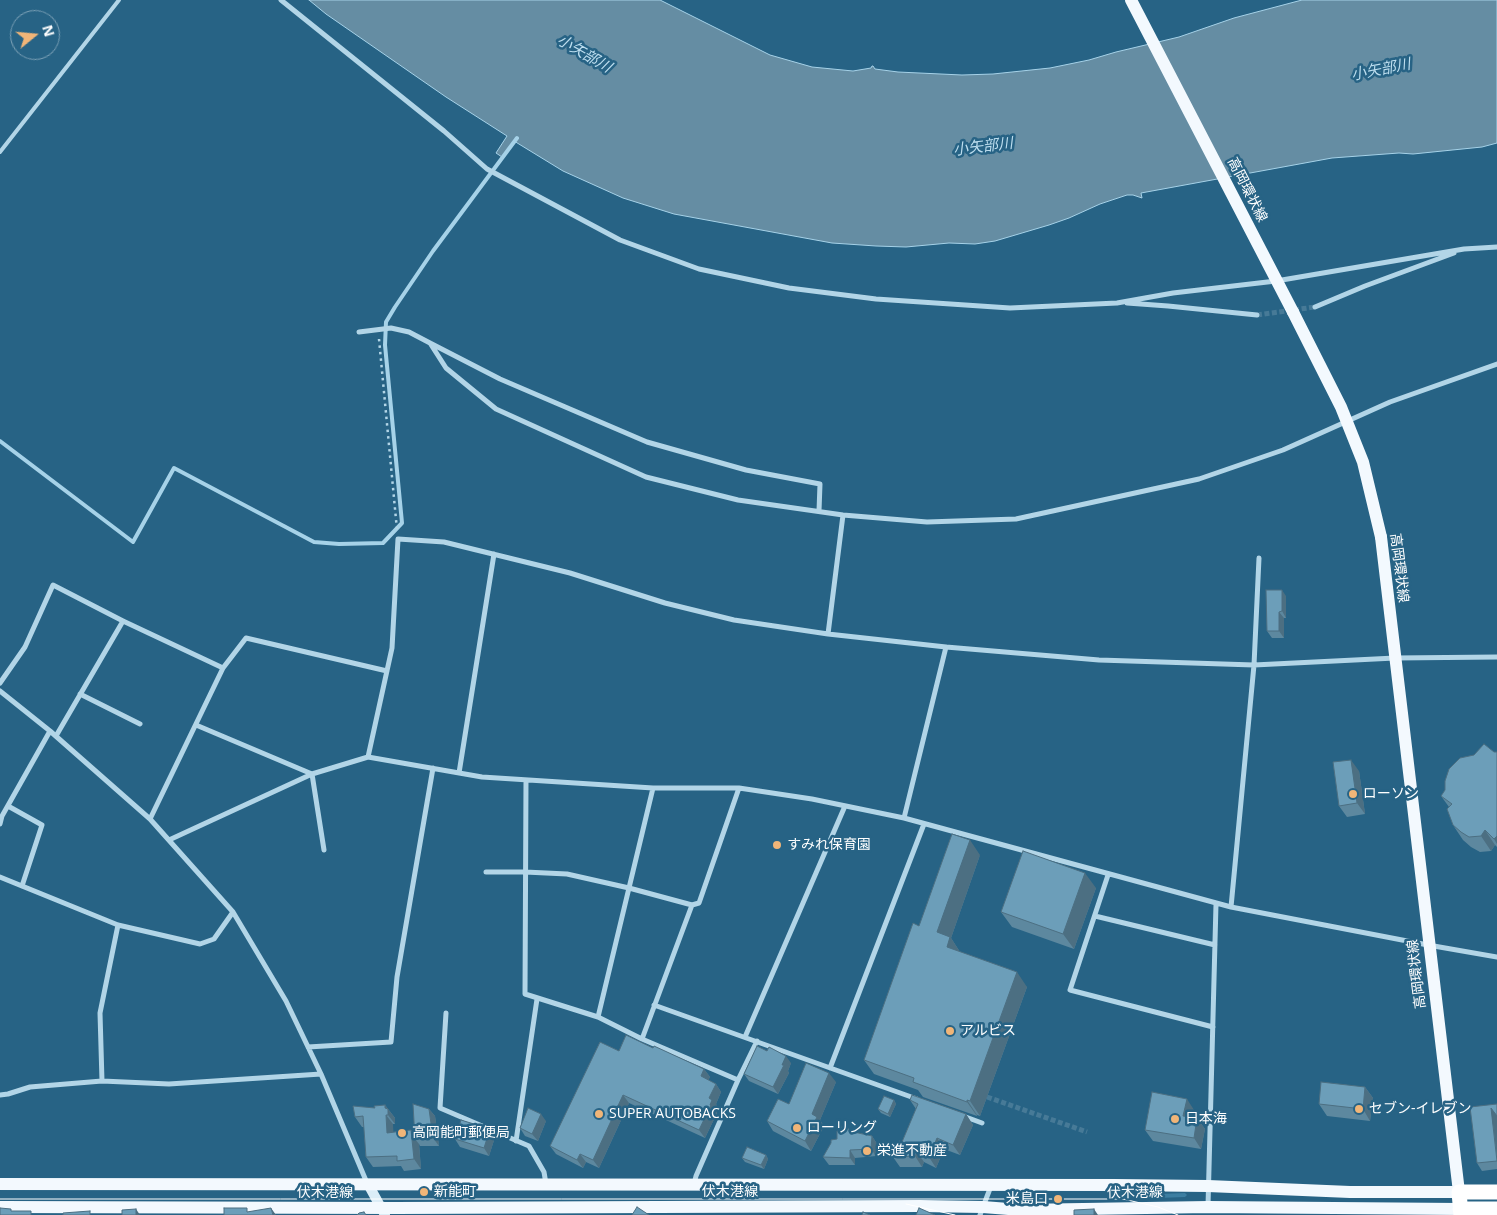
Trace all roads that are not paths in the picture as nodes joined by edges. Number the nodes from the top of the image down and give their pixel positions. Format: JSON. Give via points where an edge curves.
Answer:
{"nodes":[{"id":1,"x":119,"y":0,"type":"edge"},
{"id":2,"x":281,"y":0,"type":"edge"},
{"id":3,"x":1131,"y":0,"type":"edge"},
{"id":4,"x":0,"y":152,"type":"edge"},
{"id":5,"x":1497,"y":247,"type":"edge"},
{"id":6,"x":1464,"y":249,"type":"junction"},
{"id":7,"x":1274,"y":276,"type":"junction"},
{"id":8,"x":1117,"y":303,"type":"junction"},
{"id":9,"x":1315,"y":306,"type":"tunnel mouth"},
{"id":10,"x":1257,"y":315,"type":"tunnel mouth"},
{"id":11,"x":359,"y":332,"type":"dead end"},
{"id":12,"x":430,"y":343,"type":"junction"},
{"id":13,"x":1497,"y":364,"type":"edge"},
{"id":14,"x":820,"y":511,"type":"junction"},
{"id":15,"x":843,"y":515,"type":"junction"},
{"id":16,"x":494,"y":554,"type":"junction"},
{"id":17,"x":1259,"y":558,"type":"dead end"},
{"id":18,"x":123,"y":621,"type":"junction"},
{"id":19,"x":828,"y":634,"type":"junction"},
{"id":20,"x":946,"y":647,"type":"junction"},
{"id":21,"x":1497,"y":657,"type":"edge"},
{"id":22,"x":1394,"y":658,"type":"junction"},
{"id":23,"x":1254,"y":664,"type":"junction"},
{"id":24,"x":223,"y":668,"type":"junction"},
{"id":25,"x":386,"y":671,"type":"junction"},
{"id":26,"x":0,"y":684,"type":"edge"},
{"id":27,"x":0,"y":691,"type":"edge"},
{"id":28,"x":80,"y":694,"type":"junction"},
{"id":29,"x":140,"y":724,"type":"dead end"},
{"id":30,"x":196,"y":725,"type":"junction"},
{"id":31,"x":50,"y":731,"type":"junction"},
{"id":32,"x":56,"y":736,"type":"junction"},
{"id":33,"x":368,"y":757,"type":"junction"},
{"id":34,"x":433,"y":768,"type":"junction"},
{"id":35,"x":459,"y":773,"type":"junction"},
{"id":36,"x":312,"y":774,"type":"junction"},
{"id":37,"x":526,"y":780,"type":"junction"},
{"id":38,"x":653,"y":788,"type":"junction"},
{"id":39,"x":740,"y":788,"type":"junction"},
{"id":40,"x":8,"y":806,"type":"junction"},
{"id":41,"x":845,"y":806,"type":"junction"},
{"id":42,"x":904,"y":818,"type":"junction"},
{"id":43,"x":150,"y":819,"type":"junction"},
{"id":44,"x":0,"y":824,"type":"edge"},
{"id":45,"x":924,"y":824,"type":"junction"},
{"id":46,"x":169,"y":840,"type":"junction"},
{"id":47,"x":324,"y":850,"type":"dead end"},
{"id":48,"x":486,"y":872,"type":"dead end"},
{"id":49,"x":525,"y":872,"type":"junction"},
{"id":50,"x":1108,"y":874,"type":"junction"},
{"id":51,"x":0,"y":877,"type":"edge"},
{"id":52,"x":22,"y":886,"type":"junction"},
{"id":53,"x":629,"y":888,"type":"junction"},
{"id":54,"x":1216,"y":904,"type":"junction"},
{"id":55,"x":692,"y":905,"type":"junction"},
{"id":56,"x":1231,"y":907,"type":"junction"},
{"id":57,"x":233,"y":912,"type":"junction"},
{"id":58,"x":1094,"y":916,"type":"junction"},
{"id":59,"x":118,"y":926,"type":"junction"},
{"id":60,"x":1428,"y":945,"type":"junction"},
{"id":61,"x":1216,"y":946,"type":"junction"},
{"id":62,"x":1497,"y":957,"type":"edge"},
{"id":63,"x":537,"y":999,"type":"junction"},
{"id":64,"x":654,"y":1005,"type":"junction"},
{"id":65,"x":446,"y":1013,"type":"dead end"},
{"id":66,"x":598,"y":1017,"type":"junction"},
{"id":67,"x":1213,"y":1027,"type":"junction"},
{"id":68,"x":745,"y":1037,"type":"junction"},
{"id":69,"x":642,"y":1039,"type":"junction"},
{"id":70,"x":756,"y":1042,"type":"junction"},
{"id":71,"x":308,"y":1047,"type":"junction"},
{"id":72,"x":830,"y":1068,"type":"junction"},
{"id":73,"x":321,"y":1074,"type":"junction"},
{"id":74,"x":738,"y":1080,"type":"junction"},
{"id":75,"x":102,"y":1081,"type":"junction"},
{"id":76,"x":0,"y":1094,"type":"edge"},
{"id":77,"x":920,"y":1100,"type":"edge"},
{"id":78,"x":956,"y":1113,"type":"edge"},
{"id":79,"x":982,"y":1123,"type":"dead end"},
{"id":80,"x":516,"y":1141,"type":"junction"},
{"id":81,"x":0,"y":1184,"type":"edge"},
{"id":82,"x":368,"y":1184,"type":"junction"},
{"id":83,"x":546,"y":1184,"type":"junction"},
{"id":84,"x":694,"y":1185,"type":"junction"},
{"id":85,"x":991,"y":1186,"type":"junction"},
{"id":86,"x":1208,"y":1186,"type":"junction"},
{"id":87,"x":1459,"y":1192,"type":"junction"},
{"id":88,"x":1497,"y":1192,"type":"edge"},
{"id":89,"x":1208,"y":1206,"type":"junction"},
{"id":90,"x":0,"y":1207,"type":"edge"},
{"id":91,"x":1497,"y":1209,"type":"edge"},
{"id":92,"x":383,"y":1211,"type":"edge"},
{"id":93,"x":981,"y":1211,"type":"edge"},
{"id":94,"x":1461,"y":1212,"type":"edge"}],
"edges":[{"from":1,"to":4,"type":"lane"},
{"from":2,"to":8,"type":"street","via":[[444,131],[487,170],[620,240],[681,263],[789,288],[876,299],[1010,308]]},
{"from":3,"to":7,"type":"main road","name":"高岡環状線"},
{"from":5,"to":6,"type":"street"},
{"from":6,"to":7,"type":"street"},
{"from":6,"to":9,"type":"street"},
{"from":7,"to":8,"type":"street"},
{"from":7,"to":22,"type":"main road","name":"高岡環状線","bridge":true,"via":[[1341,407],[1363,462],[1381,537]]},
{"from":8,"to":10,"type":"street"},
{"from":11,"to":12,"type":"street","via":[[391,328],[409,332]]},
{"from":12,"to":14,"type":"street","via":[[446,368],[496,409],[646,477],[738,500]]},
{"from":12,"to":14,"type":"street","via":[[500,379],[647,442],[746,470],[820,484]]},
{"from":13,"to":15,"type":"street","via":[[1390,402],[1283,450],[1199,479],[1016,519],[927,522]]},
{"from":14,"to":15,"type":"street"},
{"from":15,"to":19,"type":"street"},
{"from":16,"to":19,"type":"street","via":[[734,620]]},
{"from":16,"to":25,"type":"street","via":[[444,542],[398,539],[392,648]]},
{"from":16,"to":35,"type":"street"},
{"from":17,"to":23,"type":"street"},
{"from":18,"to":24,"type":"street"},
{"from":18,"to":26,"type":"street","via":[[53,585],[25,647]]},
{"from":18,"to":28,"type":"street"},
{"from":19,"to":20,"type":"street"},
{"from":20,"to":23,"type":"street","via":[[1099,660]]},
{"from":20,"to":42,"type":"street"},
{"from":21,"to":22,"type":"street"},
{"from":22,"to":23,"type":"street"},
{"from":22,"to":60,"type":"main road","name":"高岡環状線"},
{"from":23,"to":56,"type":"street"},
{"from":24,"to":25,"type":"street","via":[[246,638]]},
{"from":24,"to":30,"type":"street"},
{"from":25,"to":33,"type":"street"},
{"from":27,"to":31,"type":"street"},
{"from":28,"to":29,"type":"street"},
{"from":28,"to":32,"type":"street"},
{"from":30,"to":36,"type":"street"},
{"from":30,"to":43,"type":"street"},
{"from":31,"to":32,"type":"street"},
{"from":31,"to":40,"type":"street"},
{"from":32,"to":43,"type":"street"},
{"from":33,"to":34,"type":"street"},
{"from":33,"to":36,"type":"street"},
{"from":34,"to":35,"type":"street"},
{"from":34,"to":71,"type":"street","via":[[398,977],[391,1042]]},
{"from":35,"to":37,"type":"street"},
{"from":36,"to":46,"type":"street"},
{"from":36,"to":47,"type":"street"},
{"from":37,"to":38,"type":"street"},
{"from":37,"to":49,"type":"street"},
{"from":38,"to":39,"type":"street"},
{"from":38,"to":53,"type":"street"},
{"from":39,"to":41,"type":"street"},
{"from":39,"to":55,"type":"street","via":[[699,903]]},
{"from":40,"to":44,"type":"street"},
{"from":40,"to":52,"type":"street","via":[[42,825]]},
{"from":41,"to":42,"type":"street"},
{"from":41,"to":68,"type":"street"},
{"from":42,"to":45,"type":"street"},
{"from":43,"to":46,"type":"street"},
{"from":45,"to":50,"type":"street"},
{"from":45,"to":72,"type":"street"},
{"from":46,"to":57,"type":"street"},
{"from":48,"to":49,"type":"street"},
{"from":49,"to":53,"type":"street","via":[[568,874]]},
{"from":49,"to":63,"type":"street","via":[[525,994]]},
{"from":50,"to":54,"type":"street"},
{"from":50,"to":58,"type":"street"},
{"from":51,"to":52,"type":"street"},
{"from":52,"to":59,"type":"street"},
{"from":53,"to":55,"type":"street"},
{"from":53,"to":66,"type":"street"},
{"from":54,"to":56,"type":"street"},
{"from":54,"to":61,"type":"street"},
{"from":55,"to":64,"type":"street"},
{"from":56,"to":60,"type":"street"},
{"from":57,"to":59,"type":"street","via":[[214,939],[200,944]]},
{"from":57,"to":71,"type":"street","via":[[286,1001]]},
{"from":58,"to":61,"type":"street"},
{"from":58,"to":67,"type":"street","via":[[1070,990]]},
{"from":59,"to":75,"type":"street","via":[[100,1013]]},
{"from":60,"to":62,"type":"street"},
{"from":60,"to":87,"type":"main road","name":"高岡環状線"},
{"from":61,"to":67,"type":"street"},
{"from":63,"to":66,"type":"street"},
{"from":63,"to":80,"type":"street"},
{"from":64,"to":68,"type":"street"},
{"from":64,"to":69,"type":"street"},
{"from":65,"to":80,"type":"street","via":[[440,1108]]},
{"from":66,"to":69,"type":"street"},
{"from":67,"to":86,"type":"street"},
{"from":68,"to":70,"type":"street"},
{"from":69,"to":74,"type":"street"},
{"from":70,"to":72,"type":"street"},
{"from":70,"to":74,"type":"street"},
{"from":71,"to":73,"type":"street"},
{"from":72,"to":77,"type":"street"},
{"from":73,"to":75,"type":"street","via":[[169,1084]]},
{"from":73,"to":82,"type":"street"},
{"from":74,"to":84,"type":"street"},
{"from":75,"to":76,"type":"street","via":[[30,1087]]},
{"from":78,"to":79,"type":"street"},
{"from":80,"to":83,"type":"street","via":[[529,1146],[544,1172]]},
{"from":81,"to":82,"type":"main road","name":"伏木港線"},
{"from":82,"to":83,"type":"main road","name":"伏木港線"},
{"from":82,"to":92,"type":"main road"},
{"from":83,"to":84,"type":"main road","name":"伏木港線"},
{"from":84,"to":85,"type":"main road","name":"伏木港線"},
{"from":85,"to":86,"type":"main road","name":"伏木港線"},
{"from":85,"to":93,"type":"street"},
{"from":86,"to":87,"type":"main road","name":"伏木港線","via":[[1350,1192]]},
{"from":86,"to":89,"type":"street"},
{"from":87,"to":88,"type":"highway"},
{"from":87,"to":94,"type":"highway"},
{"from":89,"to":93,"type":"main road","name":"伏木港線"},
{"from":89,"to":94,"type":"main road","name":"伏木港線"},
{"from":90,"to":92,"type":"main road","name":"伏木港線"},
{"from":91,"to":94,"type":"highway"},
{"from":92,"to":93,"type":"main road","name":"伏木港線"}]}
